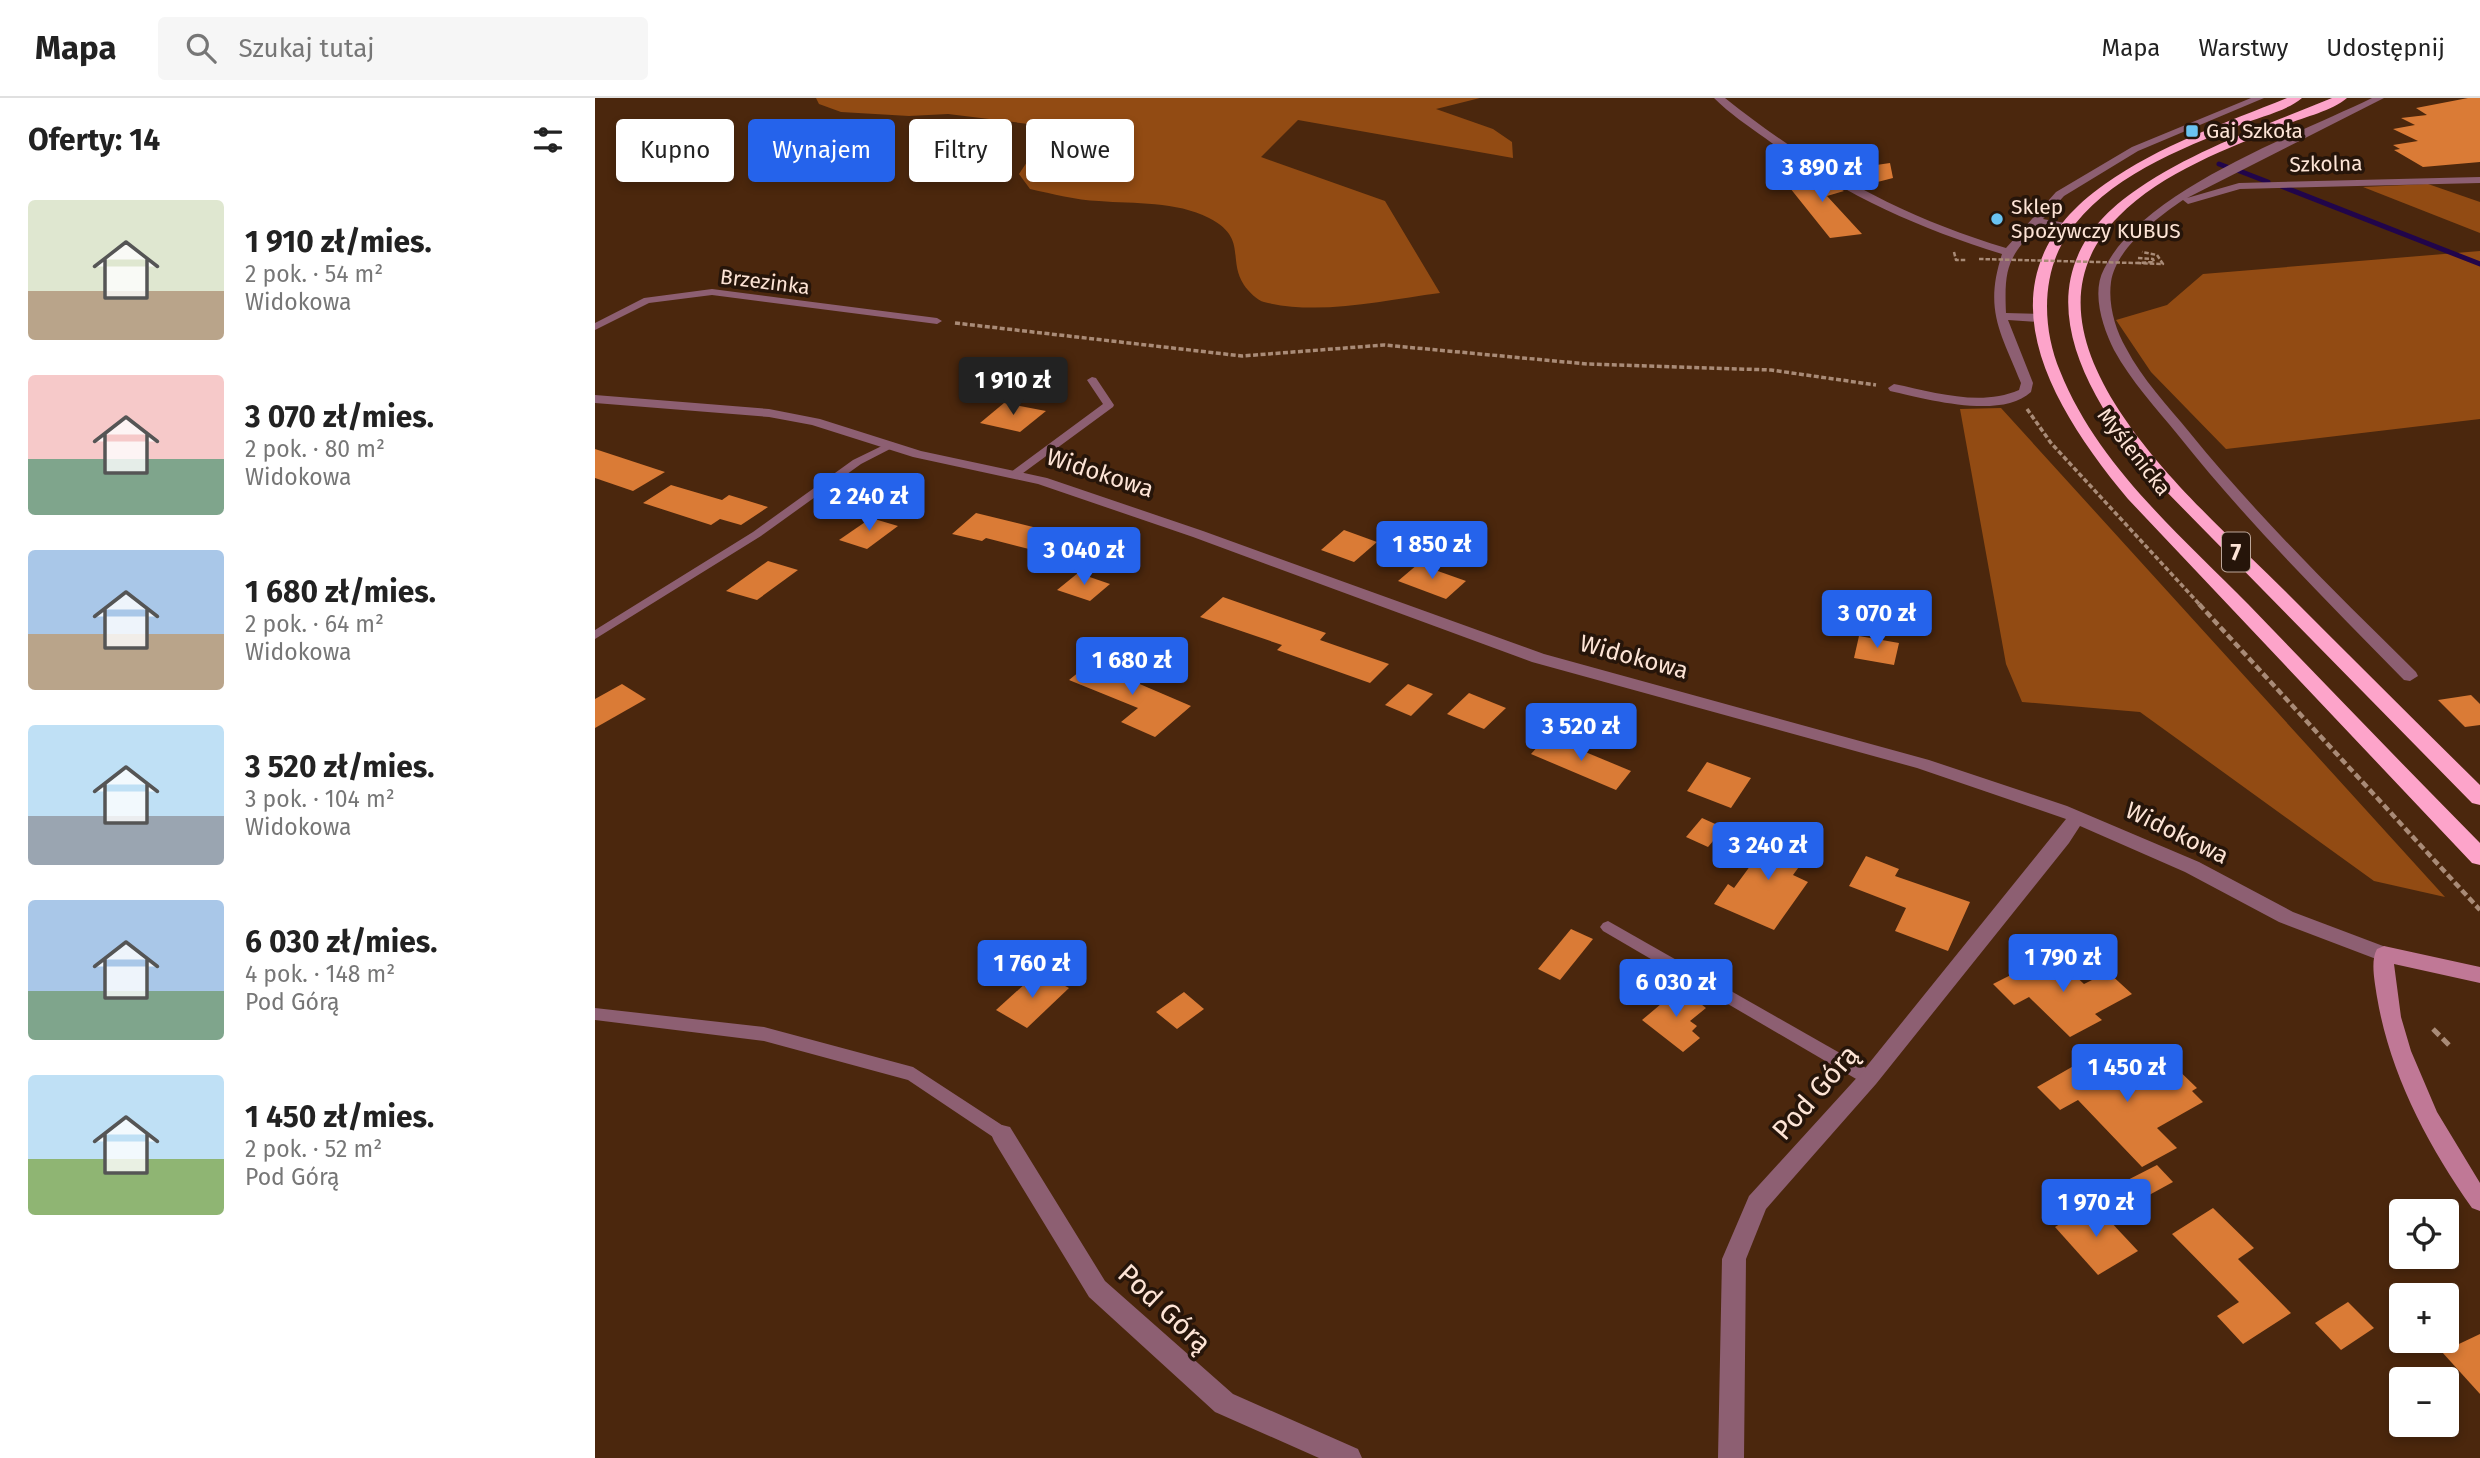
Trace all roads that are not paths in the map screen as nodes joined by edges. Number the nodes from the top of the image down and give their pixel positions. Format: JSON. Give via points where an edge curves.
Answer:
{"nodes":[{"id":1,"x":1719,"y":98,"type":"edge"},
{"id":2,"x":2259,"y":98,"type":"edge"},
{"id":3,"x":2297,"y":98,"type":"edge"},
{"id":4,"x":2341,"y":98,"type":"edge"},
{"id":5,"x":2379,"y":98,"type":"edge"},
{"id":6,"x":2480,"y":180,"type":"edge"},
{"id":7,"x":2175,"y":200,"type":"junction"},
{"id":8,"x":2034,"y":221,"type":"junction"},
{"id":9,"x":2067,"y":226,"type":"junction"},
{"id":10,"x":2008,"y":252,"type":"junction"},
{"id":11,"x":2000,"y":316,"type":"junction"},
{"id":12,"x":2039,"y":318,"type":"junction"},
{"id":13,"x":937,"y":321,"type":"road end"},
{"id":14,"x":595,"y":327,"type":"edge"},
{"id":15,"x":1091,"y":380,"type":"dead end"},
{"id":16,"x":1894,"y":388,"type":"road end"},
{"id":17,"x":595,"y":399,"type":"edge"},
{"id":18,"x":890,"y":445,"type":"junction"},
{"id":19,"x":1014,"y":474,"type":"junction"},
{"id":20,"x":595,"y":635,"type":"edge"},
{"id":21,"x":2410,"y":676,"type":"dead end"},
{"id":22,"x":2480,"y":798,"type":"edge"},
{"id":23,"x":2077,"y":816,"type":"junction"},
{"id":24,"x":2480,"y":857,"type":"edge"},
{"id":25,"x":1608,"y":928,"type":"dead end"},
{"id":26,"x":2384,"y":954,"type":"junction"},
{"id":27,"x":2480,"y":975,"type":"edge"},
{"id":28,"x":595,"y":1014,"type":"edge"},
{"id":29,"x":1869,"y":1078,"type":"junction"},
{"id":30,"x":1002,"y":1134,"type":"joint"},
{"id":31,"x":2480,"y":1201,"type":"edge"},
{"id":32,"x":1349,"y":1458,"type":"edge"},
{"id":33,"x":1731,"y":1458,"type":"edge"}],
"edges":[{"from":1,"to":10,"type":"street","via":[[1838,184],[1920,223]]},
{"from":2,"to":8,"type":"street","via":[[2113,160],[2060,194]]},
{"from":3,"to":9,"type":"highway","name":"Myślenicka","number":"7","via":[[2141,167],[2095,197]]},
{"from":4,"to":22,"type":"highway","name":"Myślenicka","number":"7","via":[[2177,170],[2121,207],[2096,234],[2083,257],[2075,287],[2076,331],[2100,393],[2150,461]]},
{"from":5,"to":7,"type":"street"},
{"from":6,"to":7,"type":"street","name":"Szkolna","via":[[2239,186],[2189,201]]},
{"from":7,"to":21,"type":"street","via":[[2144,224],[2108,269],[2106,301],[2115,340],[2133,369],[2260,525]]},
{"from":8,"to":9,"type":"street"},
{"from":8,"to":10,"type":"street"},
{"from":9,"to":12,"type":"highway","name":"Myślenicka","number":"7","via":[[2046,264]]},
{"from":10,"to":11,"type":"street","via":[[1999,281]]},
{"from":11,"to":12,"type":"street"},
{"from":11,"to":16,"type":"street","via":[[2027,383],[2019,396],[1961,400]]},
{"from":12,"to":24,"type":"highway","name":"Myślenicka","number":"7","via":[[2048,359],[2070,407],[2125,483]]},
{"from":13,"to":14,"type":"lane","name":"Brzezinka","via":[[712,292],[647,300]]},
{"from":15,"to":19,"type":"lane","via":[[1109,405]]},
{"from":17,"to":18,"type":"street","name":"Widokowa","via":[[769,413]]},
{"from":18,"to":19,"type":"street","name":"Widokowa"},
{"from":18,"to":20,"type":"lane","via":[[857,461],[757,534]]},
{"from":19,"to":23,"type":"street","name":"Widokowa","via":[[1185,530],[1538,658],[1923,764]]},
{"from":23,"to":26,"type":"street","name":"Widokowa","via":[[2192,867],[2287,918]]},
{"from":23,"to":29,"type":"street","name":"Pod Górą"},
{"from":25,"to":29,"type":"lane"},
{"from":26,"to":27,"type":"street"},
{"from":26,"to":31,"type":"street","via":[[2386,994],[2404,1058],[2434,1125]]},
{"from":28,"to":30,"type":"lane","via":[[764,1034],[913,1074]]},
{"from":29,"to":33,"type":"street","name":"Pod Górą","via":[[1757,1203],[1734,1259]]},
{"from":30,"to":32,"type":"street","name":"Pod Górą","via":[[1097,1289],[1224,1403]]}]}
